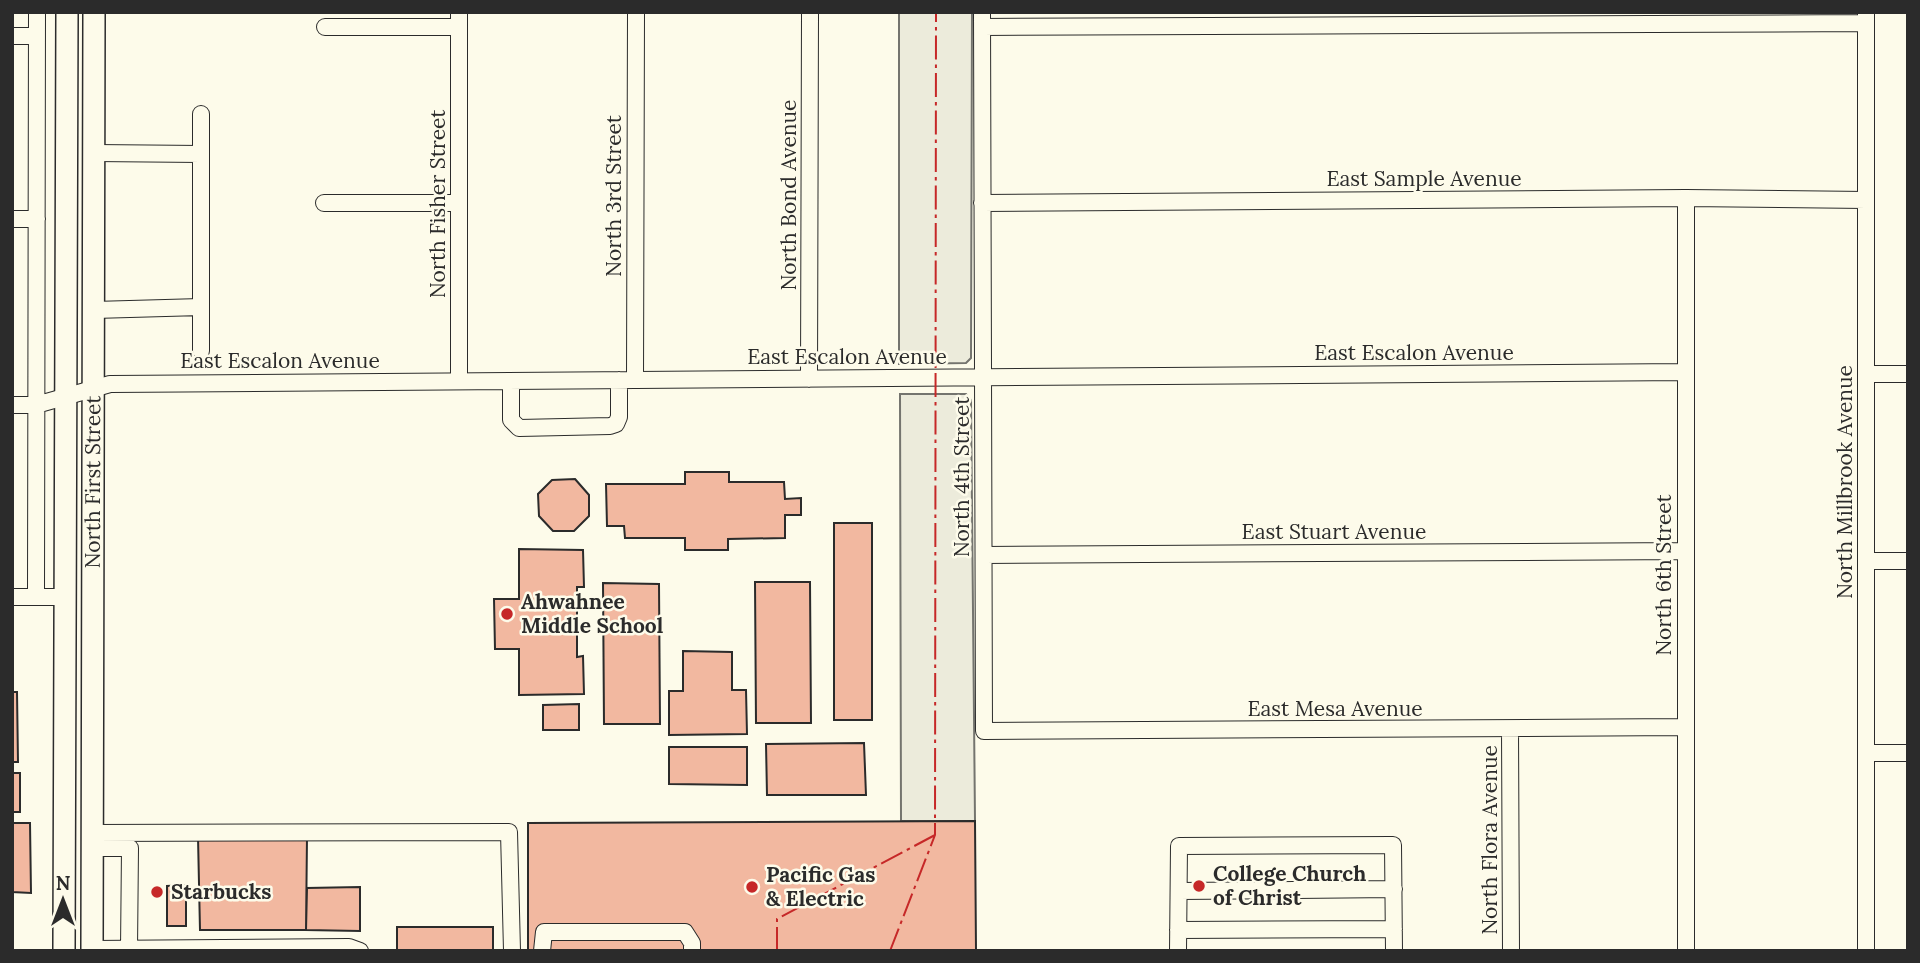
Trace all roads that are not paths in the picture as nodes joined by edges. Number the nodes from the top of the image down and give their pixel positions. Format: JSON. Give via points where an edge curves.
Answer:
{"nodes":[{"id":1,"x":37,"y":12,"type":"edge"},
{"id":2,"x":67,"y":12,"type":"edge"},
{"id":3,"x":92,"y":12,"type":"edge"},
{"id":4,"x":636,"y":12,"type":"edge"},
{"id":5,"x":810,"y":12,"type":"edge"},
{"id":6,"x":1866,"y":18,"type":"edge"},
{"id":7,"x":459,"y":20,"type":"edge"},
{"id":8,"x":982,"y":20,"type":"edge"},
{"id":9,"x":325,"y":27,"type":"dead end"},
{"id":10,"x":12,"y":36,"type":"edge"},
{"id":11,"x":37,"y":36,"type":"junction"},
{"id":12,"x":201,"y":114,"type":"dead end"},
{"id":13,"x":94,"y":153,"type":"junction"},
{"id":14,"x":201,"y":154,"type":"junction"},
{"id":15,"x":1686,"y":198,"type":"junction"},
{"id":16,"x":1866,"y":200,"type":"junction"},
{"id":17,"x":324,"y":203,"type":"dead end"},
{"id":18,"x":459,"y":203,"type":"junction"},
{"id":19,"x":982,"y":203,"type":"junction"},
{"id":20,"x":12,"y":219,"type":"edge"},
{"id":21,"x":37,"y":219,"type":"junction"},
{"id":22,"x":201,"y":307,"type":"junction"},
{"id":23,"x":94,"y":310,"type":"junction"},
{"id":24,"x":201,"y":351,"type":"dead end"},
{"id":25,"x":1685,"y":372,"type":"junction"},
{"id":26,"x":1866,"y":374,"type":"junction"},
{"id":27,"x":1908,"y":374,"type":"edge"},
{"id":28,"x":983,"y":377,"type":"junction"},
{"id":29,"x":809,"y":379,"type":"junction"},
{"id":30,"x":627,"y":380,"type":"junction"},
{"id":31,"x":459,"y":381,"type":"junction"},
{"id":32,"x":511,"y":381,"type":"junction"},
{"id":33,"x":94,"y":389,"type":"junction"},
{"id":34,"x":66,"y":397,"type":"junction"},
{"id":35,"x":12,"y":405,"type":"edge"},
{"id":36,"x":36,"y":405,"type":"junction"},
{"id":37,"x":1685,"y":551,"type":"junction"},
{"id":38,"x":984,"y":555,"type":"junction"},
{"id":39,"x":1866,"y":561,"type":"junction"},
{"id":40,"x":1908,"y":561,"type":"edge"},
{"id":41,"x":12,"y":597,"type":"edge"},
{"id":42,"x":36,"y":597,"type":"junction"},
{"id":43,"x":64,"y":597,"type":"junction"},
{"id":44,"x":1685,"y":727,"type":"junction"},
{"id":45,"x":1510,"y":729,"type":"junction"},
{"id":46,"x":984,"y":731,"type":"joint"},
{"id":47,"x":1866,"y":753,"type":"junction"},
{"id":48,"x":1908,"y":753,"type":"edge"},
{"id":49,"x":64,"y":784,"type":"junction"},
{"id":50,"x":92,"y":841,"type":"junction"},
{"id":51,"x":1394,"y":889,"type":"junction"},
{"id":52,"x":1179,"y":891,"type":"junction"},
{"id":53,"x":1394,"y":929,"type":"junction"},
{"id":54,"x":1178,"y":930,"type":"junction"},
{"id":55,"x":129,"y":948,"type":"junction"},
{"id":56,"x":92,"y":950,"type":"edge"},
{"id":57,"x":64,"y":951,"type":"edge"},
{"id":58,"x":360,"y":951,"type":"edge"},
{"id":59,"x":512,"y":951,"type":"edge"},
{"id":60,"x":542,"y":951,"type":"edge"},
{"id":61,"x":692,"y":951,"type":"edge"},
{"id":62,"x":1178,"y":951,"type":"edge"},
{"id":63,"x":1394,"y":951,"type":"edge"},
{"id":64,"x":1511,"y":951,"type":"edge"},
{"id":65,"x":1686,"y":951,"type":"edge"},
{"id":66,"x":1866,"y":951,"type":"edge"}],
"edges":[{"from":1,"to":11,"type":"street"},
{"from":2,"to":34,"type":"main road","name":"North First Street"},
{"from":3,"to":13,"type":"main road","name":"North First Street"},
{"from":4,"to":30,"type":"street","name":"North 3rd Street"},
{"from":5,"to":29,"type":"street","name":"North Bond Avenue"},
{"from":6,"to":8,"type":"street"},
{"from":6,"to":16,"type":"street","name":"North Millbrook Avenue"},
{"from":7,"to":9,"type":"street","name":"North Fisher Street"},
{"from":7,"to":18,"type":"street","name":"North Fisher Street"},
{"from":8,"to":19,"type":"street","name":"North 4th Street"},
{"from":10,"to":11,"type":"street"},
{"from":11,"to":21,"type":"street"},
{"from":12,"to":14,"type":"street"},
{"from":13,"to":14,"type":"street"},
{"from":13,"to":23,"type":"main road","name":"North First Street"},
{"from":14,"to":22,"type":"street"},
{"from":15,"to":16,"type":"street","name":"East Sample Avenue"},
{"from":15,"to":19,"type":"street","name":"East Sample Avenue"},
{"from":15,"to":25,"type":"street","name":"North 6th Street"},
{"from":16,"to":26,"type":"street","name":"North Millbrook Avenue"},
{"from":17,"to":18,"type":"street"},
{"from":18,"to":31,"type":"street","name":"North Fisher Street"},
{"from":19,"to":28,"type":"street","name":"North 4th Street"},
{"from":20,"to":21,"type":"street"},
{"from":21,"to":36,"type":"street"},
{"from":22,"to":23,"type":"street"},
{"from":22,"to":24,"type":"street"},
{"from":23,"to":33,"type":"main road","name":"North First Street"},
{"from":25,"to":28,"type":"street","name":"East Escalon Avenue"},
{"from":25,"to":37,"type":"street","name":"North 6th Street"},
{"from":26,"to":27,"type":"street"},
{"from":26,"to":39,"type":"street","name":"North Millbrook Avenue"},
{"from":28,"to":29,"type":"street","name":"East Escalon Avenue"},
{"from":28,"to":38,"type":"street","name":"North 4th Street"},
{"from":29,"to":30,"type":"street","name":"East Escalon Avenue"},
{"from":30,"to":32,"type":"street","name":"East Escalon Avenue"},
{"from":30,"to":32,"type":"street","name":"North 3rd Street","via":[[616,424],[519,428],[511,420]]},
{"from":31,"to":32,"type":"street","name":"East Escalon Avenue"},
{"from":31,"to":33,"type":"street","name":"East Escalon Avenue","via":[[110,384]]},
{"from":33,"to":34,"type":"street","name":"East Escalon Avenue"},
{"from":33,"to":50,"type":"main road","name":"North First Street"},
{"from":34,"to":36,"type":"street","name":"East Escalon Avenue"},
{"from":34,"to":43,"type":"main road","name":"North First Street"},
{"from":35,"to":36,"type":"street","name":"East Escalon Avenue"},
{"from":36,"to":42,"type":"street"},
{"from":37,"to":38,"type":"street","name":"East Stuart Avenue"},
{"from":37,"to":44,"type":"street","name":"North 6th Street"},
{"from":38,"to":46,"type":"street","name":"North 4th Street"},
{"from":39,"to":40,"type":"street"},
{"from":39,"to":47,"type":"street","name":"North Millbrook Avenue"},
{"from":41,"to":42,"type":"street"},
{"from":42,"to":43,"type":"street"},
{"from":43,"to":49,"type":"main road","name":"North First Street"},
{"from":44,"to":45,"type":"street","name":"East Mesa Avenue"},
{"from":44,"to":65,"type":"street","name":"North 6th Street"},
{"from":45,"to":46,"type":"street","name":"East Mesa Avenue"},
{"from":45,"to":64,"type":"street","name":"North Flora Avenue"},
{"from":47,"to":48,"type":"street"},
{"from":47,"to":66,"type":"street","name":"North Millbrook Avenue"},
{"from":49,"to":56,"type":"main road","via":[[77,838],[79,936]]},
{"from":49,"to":57,"type":"main road","name":"North First Street"},
{"from":50,"to":55,"type":"street","via":[[130,848]]},
{"from":50,"to":56,"type":"main road","name":"North First Street"},
{"from":50,"to":59,"type":"street","via":[[509,832]]},
{"from":51,"to":52,"type":"street"},
{"from":51,"to":52,"type":"street","via":[[1393,845],[1206,845],[1180,846]]},
{"from":51,"to":53,"type":"street"},
{"from":52,"to":54,"type":"street"},
{"from":53,"to":54,"type":"street"},
{"from":53,"to":63,"type":"street"},
{"from":54,"to":62,"type":"street"},
{"from":55,"to":56,"type":"street"},
{"from":55,"to":58,"type":"street","via":[[349,947]]},
{"from":60,"to":61,"type":"street","via":[[544,932],[685,932]]}]}
